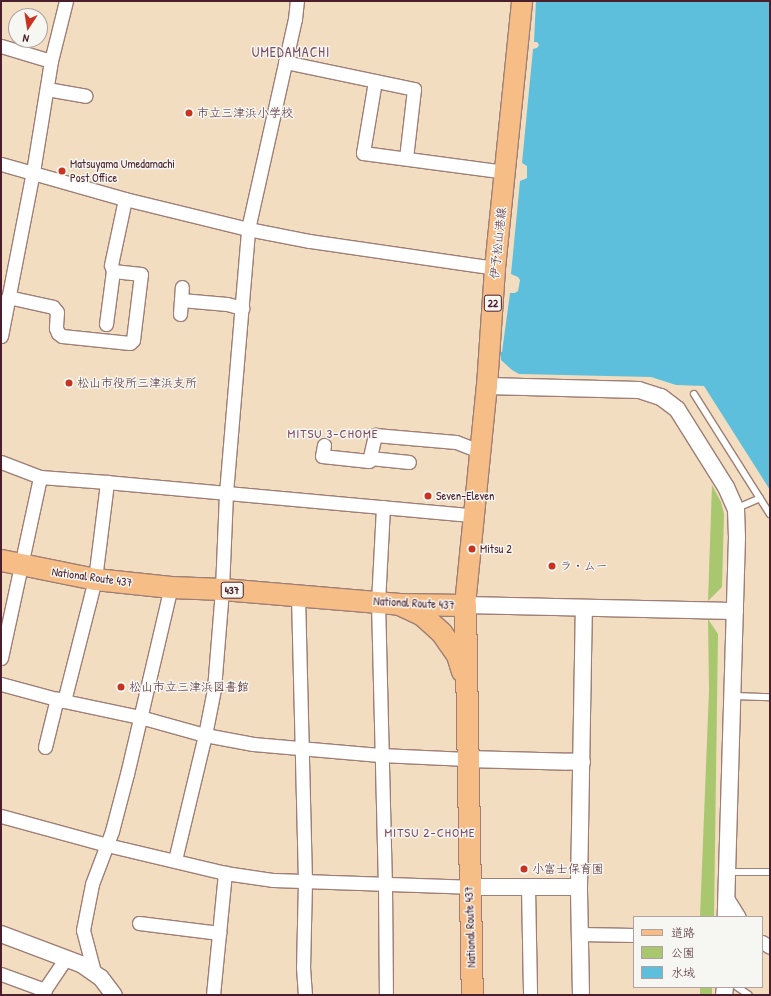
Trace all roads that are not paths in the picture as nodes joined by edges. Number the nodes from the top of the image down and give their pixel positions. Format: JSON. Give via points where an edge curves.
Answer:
{"nodes":[{"id":1,"x":66,"y":1,"type":"edge"},
{"id":2,"x":296,"y":1,"type":"edge"},
{"id":3,"x":522,"y":1,"type":"edge"},
{"id":4,"x":1,"y":46,"type":"edge"},
{"id":5,"x":52,"y":61,"type":"junction"},
{"id":6,"x":285,"y":62,"type":"junction"},
{"id":7,"x":375,"y":81,"type":"junction"},
{"id":8,"x":47,"y":89,"type":"junction"},
{"id":9,"x":85,"y":96,"type":"dead end"},
{"id":10,"x":406,"y":158,"type":"junction"},
{"id":11,"x":1,"y":164,"type":"edge"},
{"id":12,"x":33,"y":172,"type":"junction"},
{"id":13,"x":505,"y":172,"type":"junction"},
{"id":14,"x":125,"y":199,"type":"junction"},
{"id":15,"x":248,"y":229,"type":"junction"},
{"id":16,"x":495,"y":268,"type":"junction"},
{"id":17,"x":113,"y":271,"type":"junction"},
{"id":18,"x":8,"y":297,"type":"junction"},
{"id":19,"x":242,"y":308,"type":"junction"},
{"id":20,"x":180,"y":314,"type":"dead end"},
{"id":21,"x":106,"y":324,"type":"dead end"},
{"id":22,"x":1,"y":336,"type":"edge"},
{"id":23,"x":487,"y":386,"type":"junction"},
{"id":24,"x":694,"y":394,"type":"dead end"},
{"id":25,"x":324,"y":445,"type":"dead end"},
{"id":26,"x":480,"y":451,"type":"junction"},
{"id":27,"x":370,"y":458,"type":"junction"},
{"id":28,"x":1,"y":462,"type":"edge"},
{"id":29,"x":409,"y":462,"type":"dead end"},
{"id":30,"x":40,"y":477,"type":"junction"},
{"id":31,"x":108,"y":482,"type":"junction"},
{"id":32,"x":226,"y":493,"type":"junction"},
{"id":33,"x":760,"y":498,"type":"junction"},
{"id":34,"x":383,"y":507,"type":"junction"},
{"id":35,"x":736,"y":509,"type":"junction"},
{"id":36,"x":473,"y":514,"type":"junction"},
{"id":37,"x":770,"y":514,"type":"edge"},
{"id":38,"x":1,"y":560,"type":"edge"},
{"id":39,"x":21,"y":566,"type":"junction"},
{"id":40,"x":95,"y":578,"type":"junction"},
{"id":41,"x":171,"y":587,"type":"junction"},
{"id":42,"x":222,"y":590,"type":"junction"},
{"id":43,"x":298,"y":595,"type":"junction"},
{"id":44,"x":378,"y":601,"type":"junction"},
{"id":45,"x":399,"y":604,"type":"junction"},
{"id":46,"x":464,"y":605,"type":"junction"},
{"id":47,"x":584,"y":608,"type":"junction"},
{"id":48,"x":735,"y":610,"type":"junction"},
{"id":49,"x":1,"y":658,"type":"edge"},
{"id":50,"x":465,"y":681,"type":"junction"},
{"id":51,"x":1,"y":684,"type":"edge"},
{"id":52,"x":732,"y":696,"type":"junction"},
{"id":53,"x":770,"y":697,"type":"edge"},
{"id":54,"x":61,"y":700,"type":"junction"},
{"id":55,"x":140,"y":717,"type":"junction"},
{"id":56,"x":205,"y":735,"type":"junction"},
{"id":57,"x":45,"y":747,"type":"dead end"},
{"id":58,"x":301,"y":749,"type":"junction"},
{"id":59,"x":380,"y":755,"type":"junction"},
{"id":60,"x":467,"y":759,"type":"junction"},
{"id":61,"x":582,"y":762,"type":"junction"},
{"id":62,"x":1,"y":816,"type":"edge"},
{"id":63,"x":107,"y":845,"type":"junction"},
{"id":64,"x":175,"y":860,"type":"junction"},
{"id":65,"x":727,"y":872,"type":"junction"},
{"id":66,"x":770,"y":872,"type":"edge"},
{"id":67,"x":225,"y":873,"type":"junction"},
{"id":68,"x":305,"y":881,"type":"junction"},
{"id":69,"x":385,"y":885,"type":"junction"},
{"id":70,"x":468,"y":887,"type":"junction"},
{"id":71,"x":528,"y":887,"type":"junction"},
{"id":72,"x":579,"y":887,"type":"junction"},
{"id":73,"x":727,"y":898,"type":"junction"},
{"id":74,"x":726,"y":916,"type":"edge"},
{"id":75,"x":737,"y":916,"type":"edge"},
{"id":76,"x":139,"y":923,"type":"dead end"},
{"id":77,"x":219,"y":933,"type":"junction"},
{"id":78,"x":1,"y":934,"type":"edge"},
{"id":79,"x":579,"y":934,"type":"junction"},
{"id":80,"x":633,"y":935,"type":"edge"},
{"id":81,"x":66,"y":958,"type":"junction"},
{"id":82,"x":94,"y":972,"type":"junction"},
{"id":83,"x":1,"y":974,"type":"edge"},
{"id":84,"x":728,"y":991,"type":"edge"},
{"id":85,"x":43,"y":992,"type":"edge"},
{"id":86,"x":114,"y":995,"type":"edge"},
{"id":87,"x":213,"y":995,"type":"edge"},
{"id":88,"x":305,"y":995,"type":"edge"},
{"id":89,"x":386,"y":995,"type":"edge"},
{"id":90,"x":472,"y":995,"type":"edge"},
{"id":91,"x":530,"y":995,"type":"edge"},
{"id":92,"x":581,"y":995,"type":"edge"},
{"id":93,"x":749,"y":995,"type":"edge"}],
"edges":[{"from":1,"to":5,"type":"street"},
{"from":2,"to":6,"type":"street"},
{"from":3,"to":13,"type":"main road","name":"伊予松山港線","number":"22"},
{"from":4,"to":5,"type":"street"},
{"from":5,"to":8,"type":"street"},
{"from":6,"to":7,"type":"street"},
{"from":6,"to":15,"type":"street"},
{"from":7,"to":10,"type":"street","via":[[414,89]]},
{"from":7,"to":10,"type":"street","via":[[363,153]]},
{"from":8,"to":9,"type":"street"},
{"from":8,"to":12,"type":"street"},
{"from":10,"to":13,"type":"street"},
{"from":11,"to":12,"type":"street"},
{"from":12,"to":14,"type":"street"},
{"from":12,"to":18,"type":"street"},
{"from":13,"to":16,"type":"main road","name":"伊予松山港線","number":"22"},
{"from":14,"to":15,"type":"street"},
{"from":14,"to":17,"type":"street","via":[[110,265]]},
{"from":15,"to":16,"type":"street"},
{"from":15,"to":19,"type":"street"},
{"from":16,"to":23,"type":"main road","name":"伊予松山港線","number":"22"},
{"from":17,"to":18,"type":"street","via":[[141,274],[133,340],[130,343],[62,336],[56,328],[57,312],[53,307]]},
{"from":17,"to":21,"type":"street"},
{"from":18,"to":22,"type":"street"},
{"from":19,"to":20,"type":"street","via":[[181,294]]},
{"from":19,"to":32,"type":"street"},
{"from":23,"to":26,"type":"main road","name":"伊予松山港線","number":"22"},
{"from":23,"to":35,"type":"street","via":[[639,390],[661,397],[677,409],[726,487]]},
{"from":24,"to":33,"type":"lane"},
{"from":25,"to":27,"type":"street","via":[[322,456],[369,461]]},
{"from":26,"to":27,"type":"street","via":[[456,442],[375,435]]},
{"from":26,"to":36,"type":"main road","name":"伊予松山港線","number":"22"},
{"from":27,"to":29,"type":"street"},
{"from":28,"to":30,"type":"street"},
{"from":30,"to":31,"type":"street"},
{"from":30,"to":39,"type":"street"},
{"from":31,"to":32,"type":"street"},
{"from":31,"to":40,"type":"street"},
{"from":32,"to":34,"type":"street"},
{"from":32,"to":42,"type":"street"},
{"from":33,"to":35,"type":"lane"},
{"from":33,"to":37,"type":"lane"},
{"from":34,"to":36,"type":"street"},
{"from":34,"to":44,"type":"street"},
{"from":35,"to":48,"type":"street"},
{"from":36,"to":46,"type":"main road","name":"伊予松山港線","number":"22"},
{"from":38,"to":39,"type":"highway","name":"National Route 437","number":"437"},
{"from":39,"to":40,"type":"highway","name":"National Route 437","number":"437"},
{"from":39,"to":49,"type":"street"},
{"from":40,"to":41,"type":"highway","name":"National Route 437","number":"437"},
{"from":40,"to":54,"type":"street"},
{"from":41,"to":42,"type":"highway","name":"National Route 437","number":"437"},
{"from":41,"to":55,"type":"street"},
{"from":42,"to":43,"type":"highway","name":"National Route 437","number":"437"},
{"from":42,"to":56,"type":"street","via":[[214,689]]},
{"from":43,"to":44,"type":"highway","name":"National Route 437","number":"437"},
{"from":43,"to":58,"type":"street"},
{"from":44,"to":45,"type":"highway","name":"National Route 437","number":"437"},
{"from":44,"to":59,"type":"street"},
{"from":45,"to":46,"type":"highway","name":"National Route 437","number":"437"},
{"from":45,"to":50,"type":"highway","via":[[422,615],[441,632],[457,655]]},
{"from":46,"to":47,"type":"street"},
{"from":46,"to":50,"type":"highway","name":"National Route 437"},
{"from":47,"to":48,"type":"street"},
{"from":47,"to":61,"type":"street"},
{"from":48,"to":52,"type":"street"},
{"from":50,"to":60,"type":"highway","name":"National Route 437"},
{"from":51,"to":54,"type":"street"},
{"from":52,"to":53,"type":"lane"},
{"from":52,"to":65,"type":"street"},
{"from":54,"to":55,"type":"street"},
{"from":54,"to":57,"type":"street"},
{"from":55,"to":56,"type":"street"},
{"from":55,"to":63,"type":"street"},
{"from":56,"to":58,"type":"street"},
{"from":56,"to":64,"type":"street"},
{"from":58,"to":59,"type":"street"},
{"from":58,"to":68,"type":"street"},
{"from":59,"to":60,"type":"street"},
{"from":59,"to":69,"type":"street"},
{"from":60,"to":61,"type":"street"},
{"from":60,"to":70,"type":"highway","name":"National Route 437"},
{"from":61,"to":72,"type":"street"},
{"from":62,"to":63,"type":"street"},
{"from":63,"to":64,"type":"street"},
{"from":63,"to":82,"type":"street","via":[[92,884],[83,930]]},
{"from":64,"to":67,"type":"street"},
{"from":65,"to":66,"type":"lane"},
{"from":65,"to":73,"type":"street"},
{"from":67,"to":68,"type":"street","via":[[273,880]]},
{"from":67,"to":77,"type":"street"},
{"from":68,"to":69,"type":"street"},
{"from":68,"to":88,"type":"street"},
{"from":69,"to":70,"type":"street"},
{"from":69,"to":89,"type":"street"},
{"from":70,"to":71,"type":"street"},
{"from":70,"to":90,"type":"highway","name":"National Route 437"},
{"from":71,"to":72,"type":"street"},
{"from":71,"to":91,"type":"street"},
{"from":72,"to":79,"type":"street"},
{"from":73,"to":74,"type":"street"},
{"from":73,"to":75,"type":"street"},
{"from":76,"to":77,"type":"street"},
{"from":77,"to":87,"type":"street"},
{"from":78,"to":81,"type":"street"},
{"from":79,"to":80,"type":"street"},
{"from":79,"to":92,"type":"street"},
{"from":81,"to":82,"type":"street"},
{"from":81,"to":85,"type":"street"},
{"from":82,"to":86,"type":"street"},
{"from":83,"to":85,"type":"street"},
{"from":84,"to":93,"type":"lane"}]}
